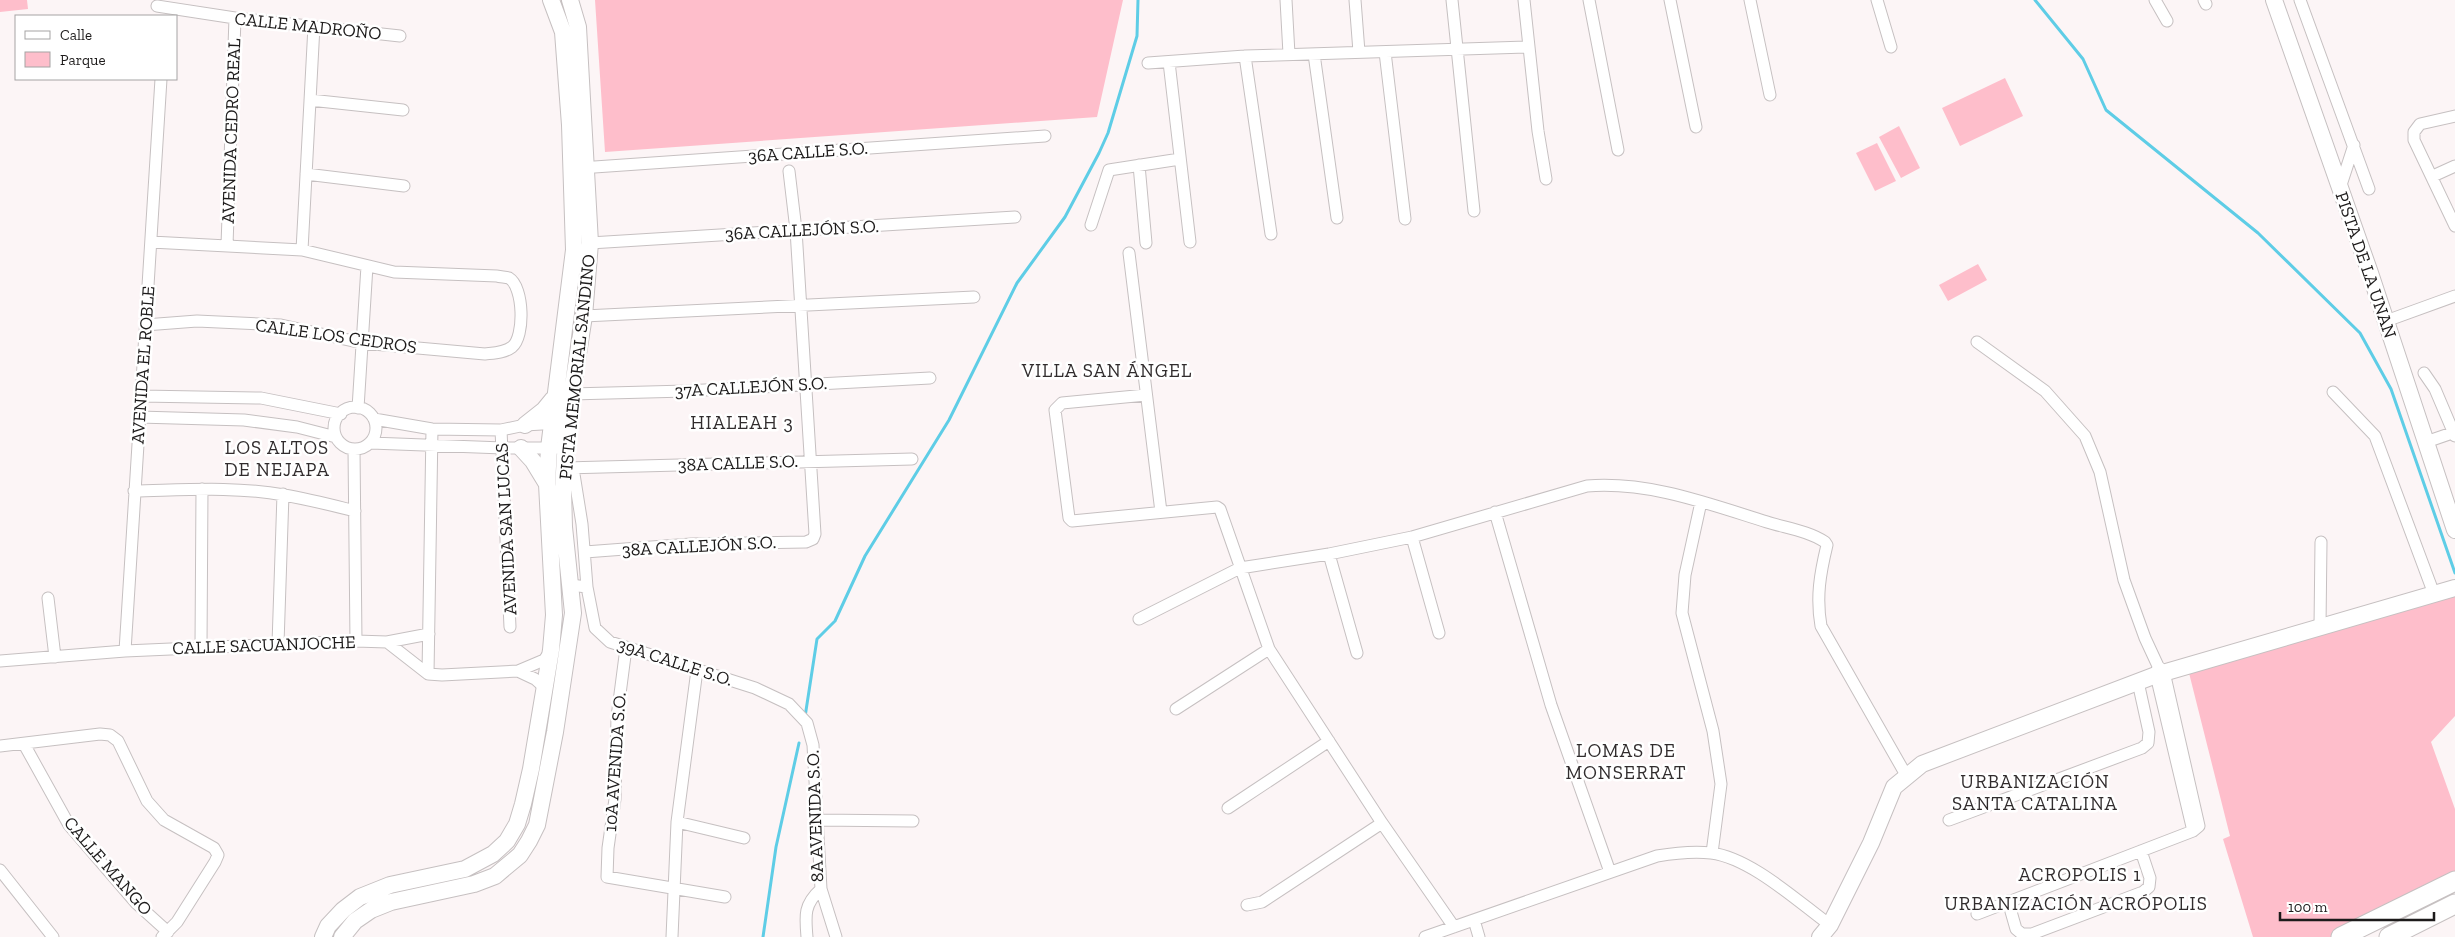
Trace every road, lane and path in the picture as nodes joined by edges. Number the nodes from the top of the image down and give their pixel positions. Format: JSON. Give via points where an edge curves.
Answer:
{"nodes":[{"id":1,"x":551,"y":0,"type":"edge"},
{"id":2,"x":570,"y":0,"type":"edge"},
{"id":3,"x":1286,"y":0,"type":"edge"},
{"id":4,"x":1355,"y":0,"type":"edge"},
{"id":5,"x":1452,"y":0,"type":"edge"},
{"id":6,"x":1524,"y":0,"type":"edge"},
{"id":7,"x":1589,"y":0,"type":"edge"},
{"id":8,"x":1670,"y":0,"type":"edge"},
{"id":9,"x":1750,"y":0,"type":"edge"},
{"id":10,"x":1877,"y":0,"type":"edge"},
{"id":11,"x":2155,"y":0,"type":"edge"},
{"id":12,"x":2274,"y":0,"type":"edge"},
{"id":13,"x":2300,"y":0,"type":"edge"},
{"id":14,"x":157,"y":7,"type":"edge"},
{"id":15,"x":235,"y":18,"type":"junction"},
{"id":16,"x":2167,"y":21,"type":"dead end"},
{"id":17,"x":314,"y":26,"type":"junction"},
{"id":18,"x":400,"y":36,"type":"dead end"},
{"id":19,"x":1528,"y":47,"type":"junction"},
{"id":20,"x":1891,"y":48,"type":"dead end"},
{"id":21,"x":1456,"y":50,"type":"junction"},
{"id":22,"x":1360,"y":52,"type":"junction"},
{"id":23,"x":1385,"y":52,"type":"junction"},
{"id":24,"x":1289,"y":54,"type":"junction"},
{"id":25,"x":1314,"y":54,"type":"junction"},
{"id":26,"x":1245,"y":56,"type":"junction"},
{"id":27,"x":1169,"y":62,"type":"junction"},
{"id":28,"x":1148,"y":63,"type":"dead end"},
{"id":29,"x":160,"y":80,"type":"edge"},
{"id":30,"x":1770,"y":95,"type":"dead end"},
{"id":31,"x":310,"y":100,"type":"junction"},
{"id":32,"x":403,"y":110,"type":"dead end"},
{"id":33,"x":2455,"y":116,"type":"edge"},
{"id":34,"x":1696,"y":127,"type":"dead end"},
{"id":35,"x":1045,"y":136,"type":"dead end"},
{"id":36,"x":2354,"y":144,"type":"junction"},
{"id":37,"x":1618,"y":150,"type":"dead end"},
{"id":38,"x":1180,"y":159,"type":"junction"},
{"id":39,"x":1139,"y":165,"type":"junction"},
{"id":40,"x":2455,"y":166,"type":"edge"},
{"id":41,"x":578,"y":168,"type":"junction"},
{"id":42,"x":789,"y":171,"type":"dead end"},
{"id":43,"x":306,"y":174,"type":"junction"},
{"id":44,"x":2432,"y":176,"type":"junction"},
{"id":45,"x":1546,"y":180,"type":"dead end"},
{"id":46,"x":404,"y":186,"type":"dead end"},
{"id":47,"x":2369,"y":189,"type":"dead end"},
{"id":48,"x":2340,"y":190,"type":"junction"},
{"id":49,"x":1474,"y":211,"type":"dead end"},
{"id":50,"x":1015,"y":217,"type":"dead end"},
{"id":51,"x":1337,"y":218,"type":"dead end"},
{"id":52,"x":1405,"y":219,"type":"dead end"},
{"id":53,"x":1091,"y":225,"type":"dead end"},
{"id":54,"x":2455,"y":226,"type":"edge"},
{"id":55,"x":796,"y":230,"type":"junction"},
{"id":56,"x":1271,"y":234,"type":"dead end"},
{"id":57,"x":151,"y":242,"type":"junction"},
{"id":58,"x":1190,"y":242,"type":"dead end"},
{"id":59,"x":590,"y":243,"type":"junction"},
{"id":60,"x":1146,"y":243,"type":"dead end"},
{"id":61,"x":227,"y":245,"type":"junction"},
{"id":62,"x":302,"y":250,"type":"junction"},
{"id":63,"x":1130,"y":253,"type":"dead end"},
{"id":64,"x":367,"y":266,"type":"junction"},
{"id":65,"x":2455,"y":296,"type":"edge"},
{"id":66,"x":974,"y":297,"type":"dead end"},
{"id":67,"x":800,"y":304,"type":"junction"},
{"id":68,"x":584,"y":316,"type":"junction"},
{"id":69,"x":2386,"y":321,"type":"junction"},
{"id":70,"x":145,"y":325,"type":"junction"},
{"id":71,"x":1977,"y":342,"type":"dead end"},
{"id":72,"x":362,"y":343,"type":"junction"},
{"id":73,"x":2424,"y":374,"type":"dead end"},
{"id":74,"x":930,"y":378,"type":"dead end"},
{"id":75,"x":804,"y":384,"type":"junction"},
{"id":76,"x":2333,"y":392,"type":"dead end"},
{"id":77,"x":571,"y":394,"type":"junction"},
{"id":78,"x":1146,"y":395,"type":"junction"},
{"id":79,"x":141,"y":396,"type":"junction"},
{"id":80,"x":553,"y":399,"type":"junction"},
{"id":81,"x":358,"y":408,"type":"junction"},
{"id":82,"x":341,"y":414,"type":"junction"},
{"id":83,"x":139,"y":417,"type":"junction"},
{"id":84,"x":374,"y":419,"type":"junction"},
{"id":85,"x":559,"y":423,"type":"junction"},
{"id":86,"x":525,"y":425,"type":"junction"},
{"id":87,"x":432,"y":429,"type":"junction"},
{"id":88,"x":501,"y":430,"type":"junction"},
{"id":89,"x":2455,"y":434,"type":"edge"},
{"id":90,"x":336,"y":436,"type":"junction"},
{"id":91,"x":2426,"y":442,"type":"junction"},
{"id":92,"x":371,"y":443,"type":"junction"},
{"id":93,"x":433,"y":446,"type":"junction"},
{"id":94,"x":503,"y":448,"type":"junction"},
{"id":95,"x":521,"y":448,"type":"junction"},
{"id":96,"x":557,"y":448,"type":"junction"},
{"id":97,"x":354,"y":449,"type":"junction"},
{"id":98,"x":912,"y":459,"type":"dead end"},
{"id":99,"x":810,"y":461,"type":"junction"},
{"id":100,"x":569,"y":468,"type":"junction"},
{"id":101,"x":547,"y":484,"type":"junction"},
{"id":102,"x":202,"y":489,"type":"junction"},
{"id":103,"x":134,"y":492,"type":"junction"},
{"id":104,"x":283,"y":494,"type":"junction"},
{"id":105,"x":1701,"y":502,"type":"junction"},
{"id":106,"x":355,"y":511,"type":"junction"},
{"id":107,"x":1161,"y":512,"type":"junction"},
{"id":108,"x":1496,"y":512,"type":"junction"},
{"id":109,"x":2455,"y":530,"type":"edge"},
{"id":110,"x":1412,"y":537,"type":"junction"},
{"id":111,"x":550,"y":539,"type":"junction"},
{"id":112,"x":2321,"y":542,"type":"dead end"},
{"id":113,"x":585,"y":552,"type":"junction"},
{"id":114,"x":1329,"y":554,"type":"junction"},
{"id":115,"x":1240,"y":568,"type":"junction"},
{"id":116,"x":570,"y":585,"type":"junction"},
{"id":117,"x":587,"y":587,"type":"junction"},
{"id":118,"x":2446,"y":591,"type":"edge"},
{"id":119,"x":48,"y":598,"type":"dead end"},
{"id":120,"x":1139,"y":619,"type":"dead end"},
{"id":121,"x":2320,"y":626,"type":"junction"},
{"id":122,"x":510,"y":628,"type":"dead end"},
{"id":123,"x":1439,"y":633,"type":"dead end"},
{"id":124,"x":429,"y":634,"type":"junction"},
{"id":125,"x":356,"y":640,"type":"junction"},
{"id":126,"x":387,"y":642,"type":"junction"},
{"id":127,"x":278,"y":644,"type":"junction"},
{"id":128,"x":201,"y":647,"type":"junction"},
{"id":129,"x":626,"y":648,"type":"junction"},
{"id":130,"x":1269,"y":649,"type":"junction"},
{"id":131,"x":551,"y":650,"type":"junction"},
{"id":132,"x":125,"y":651,"type":"junction"},
{"id":133,"x":1357,"y":652,"type":"dead end"},
{"id":134,"x":55,"y":657,"type":"junction"},
{"id":135,"x":0,"y":661,"type":"edge"},
{"id":136,"x":697,"y":670,"type":"junction"},
{"id":137,"x":518,"y":671,"type":"junction"},
{"id":138,"x":2160,"y":671,"type":"junction"},
{"id":139,"x":428,"y":674,"type":"junction"},
{"id":140,"x":2138,"y":682,"type":"junction"},
{"id":141,"x":544,"y":688,"type":"junction"},
{"id":142,"x":1176,"y":709,"type":"dead end"},
{"id":143,"x":807,"y":723,"type":"joint"},
{"id":144,"x":1329,"y":741,"type":"junction"},
{"id":145,"x":24,"y":744,"type":"junction"},
{"id":146,"x":0,"y":746,"type":"edge"},
{"id":147,"x":1906,"y":775,"type":"junction"},
{"id":148,"x":1228,"y":808,"type":"dead end"},
{"id":149,"x":818,"y":820,"type":"junction"},
{"id":150,"x":1949,"y":820,"type":"dead end"},
{"id":151,"x":913,"y":821,"type":"dead end"},
{"id":152,"x":677,"y":822,"type":"junction"},
{"id":153,"x":1382,"y":823,"type":"junction"},
{"id":154,"x":744,"y":838,"type":"dead end"},
{"id":155,"x":2141,"y":851,"type":"junction"},
{"id":156,"x":1712,"y":853,"type":"junction"},
{"id":157,"x":0,"y":870,"type":"edge"},
{"id":158,"x":1610,"y":872,"type":"junction"},
{"id":159,"x":2455,"y":881,"type":"edge"},
{"id":160,"x":673,"y":887,"type":"junction"},
{"id":161,"x":821,"y":888,"type":"junction"},
{"id":162,"x":725,"y":897,"type":"dead end"},
{"id":163,"x":2008,"y":901,"type":"junction"},
{"id":164,"x":1247,"y":904,"type":"dead end"},
{"id":165,"x":2455,"y":904,"type":"edge"},
{"id":166,"x":1977,"y":914,"type":"dead end"},
{"id":167,"x":1474,"y":920,"type":"junction"},
{"id":168,"x":1454,"y":926,"type":"junction"},
{"id":169,"x":1825,"y":931,"type":"edge"},
{"id":170,"x":165,"y":934,"type":"edge"},
{"id":171,"x":53,"y":937,"type":"edge"},
{"id":172,"x":323,"y":937,"type":"edge"},
{"id":173,"x":342,"y":937,"type":"edge"},
{"id":174,"x":672,"y":937,"type":"edge"},
{"id":175,"x":807,"y":937,"type":"edge"},
{"id":176,"x":836,"y":937,"type":"edge"},
{"id":177,"x":1425,"y":937,"type":"edge"},
{"id":178,"x":1479,"y":937,"type":"edge"},
{"id":179,"x":2340,"y":937,"type":"edge"},
{"id":180,"x":2389,"y":937,"type":"edge"}],
"edges":[{"from":1,"to":41,"type":"main road","name":"PISTA MEMORIAL SANDINO","via":[[563,32]]},
{"from":2,"to":41,"type":"main road","name":"PISTA MEMORIAL SANDINO","via":[[578,27]]},
{"from":3,"to":24,"type":"street"},
{"from":4,"to":22,"type":"street"},
{"from":5,"to":21,"type":"street"},
{"from":6,"to":19,"type":"street"},
{"from":7,"to":37,"type":"street"},
{"from":8,"to":34,"type":"street"},
{"from":9,"to":30,"type":"street"},
{"from":10,"to":20,"type":"street"},
{"from":11,"to":16,"type":"street"},
{"from":12,"to":48,"type":"main road","name":"PISTA DE LA UNAN"},
{"from":13,"to":36,"type":"street"},
{"from":14,"to":15,"type":"street","name":"CALLE MADROÑO"},
{"from":15,"to":17,"type":"street","name":"CALLE MADROÑO"},
{"from":15,"to":61,"type":"street","name":"AVENIDA CEDRO REAL"},
{"from":17,"to":18,"type":"street","name":"CALLE MADROÑO"},
{"from":17,"to":31,"type":"street"},
{"from":19,"to":21,"type":"street"},
{"from":19,"to":45,"type":"street"},
{"from":21,"to":23,"type":"street"},
{"from":21,"to":49,"type":"street"},
{"from":22,"to":23,"type":"street"},
{"from":22,"to":25,"type":"street"},
{"from":23,"to":52,"type":"street"},
{"from":24,"to":25,"type":"street"},
{"from":24,"to":26,"type":"street"},
{"from":25,"to":51,"type":"street"},
{"from":26,"to":27,"type":"street"},
{"from":26,"to":56,"type":"street"},
{"from":27,"to":28,"type":"street"},
{"from":27,"to":38,"type":"street"},
{"from":29,"to":57,"type":"street","name":"AVENIDA EL ROBLE"},
{"from":31,"to":32,"type":"street"},
{"from":31,"to":43,"type":"street"},
{"from":33,"to":44,"type":"street","via":[[2420,124],[2414,132],[2414,140]]},
{"from":35,"to":41,"type":"street","name":"36A CALLE S.O."},
{"from":36,"to":47,"type":"street"},
{"from":36,"to":48,"type":"street"},
{"from":38,"to":39,"type":"street"},
{"from":38,"to":58,"type":"street"},
{"from":39,"to":53,"type":"street","via":[[1109,170]]},
{"from":39,"to":60,"type":"street"},
{"from":40,"to":44,"type":"street"},
{"from":41,"to":59,"type":"main road","name":"PISTA MEMORIAL SANDINO"},
{"from":41,"to":80,"type":"main road","name":"PISTA MEMORIAL SANDINO","via":[[574,250]]},
{"from":42,"to":55,"type":"street"},
{"from":43,"to":46,"type":"street"},
{"from":43,"to":62,"type":"street"},
{"from":44,"to":54,"type":"street"},
{"from":48,"to":69,"type":"main road","name":"PISTA DE LA UNAN"},
{"from":50,"to":55,"type":"street","name":"36A CALLEJÓN S.O."},
{"from":55,"to":59,"type":"street","name":"36A CALLEJÓN S.O."},
{"from":55,"to":67,"type":"street"},
{"from":57,"to":61,"type":"street"},
{"from":57,"to":70,"type":"street","name":"AVENIDA EL ROBLE"},
{"from":59,"to":68,"type":"main road","name":"PISTA MEMORIAL SANDINO"},
{"from":61,"to":62,"type":"street"},
{"from":62,"to":64,"type":"street"},
{"from":63,"to":78,"type":"street"},
{"from":64,"to":72,"type":"street"},
{"from":64,"to":72,"type":"street","name":"CALLE LOS CEDROS","via":[[394,272],[509,278],[518,289],[522,313],[514,346],[504,352],[486,354]]},
{"from":65,"to":69,"type":"street"},
{"from":66,"to":67,"type":"street"},
{"from":67,"to":68,"type":"street"},
{"from":67,"to":75,"type":"street"},
{"from":68,"to":77,"type":"main road","name":"PISTA MEMORIAL SANDINO"},
{"from":69,"to":91,"type":"main road","name":"PISTA DE LA UNAN"},
{"from":70,"to":72,"type":"street","name":"CALLE LOS CEDROS","via":[[197,321],[281,325]]},
{"from":70,"to":79,"type":"street","name":"AVENIDA EL ROBLE"},
{"from":71,"to":138,"type":"street","via":[[2045,391],[2085,436],[2100,472],[2124,580]]},
{"from":72,"to":81,"type":"street"},
{"from":73,"to":89,"type":"street","via":[[2435,389]]},
{"from":74,"to":75,"type":"street","name":"37A CALLEJÓN S.O."},
{"from":75,"to":77,"type":"street","name":"37A CALLEJÓN S.O."},
{"from":75,"to":99,"type":"street"},
{"from":76,"to":118,"type":"street","via":[[2375,436]]},
{"from":77,"to":85,"type":"main road","name":"PISTA MEMORIAL SANDINO"},
{"from":78,"to":107,"type":"street"},
{"from":78,"to":107,"type":"street","via":[[1062,403],[1055,414],[1072,521]]},
{"from":79,"to":82,"type":"street","via":[[261,398]]},
{"from":79,"to":83,"type":"street","name":"AVENIDA EL ROBLE"},
{"from":80,"to":85,"type":"main road","name":"PISTA MEMORIAL SANDINO"},
{"from":80,"to":86,"type":"main road"},
{"from":81,"to":82,"type":"street"},
{"from":81,"to":84,"type":"street"},
{"from":82,"to":90,"type":"street","via":[[335,424]]},
{"from":83,"to":90,"type":"street","via":[[244,420]]},
{"from":83,"to":103,"type":"street","name":"AVENIDA EL ROBLE"},
{"from":84,"to":87,"type":"street"},
{"from":84,"to":92,"type":"street","via":[[376,431]]},
{"from":85,"to":86,"type":"street"},
{"from":85,"to":96,"type":"main road","name":"PISTA MEMORIAL SANDINO"},
{"from":86,"to":88,"type":"street"},
{"from":87,"to":88,"type":"street"},
{"from":87,"to":93,"type":"street"},
{"from":88,"to":94,"type":"street","name":"AVENIDA SAN LUCAS"},
{"from":89,"to":91,"type":"street"},
{"from":90,"to":97,"type":"street","via":[[343,446]]},
{"from":91,"to":109,"type":"main road","name":"PISTA DE LA UNAN"},
{"from":92,"to":93,"type":"street"},
{"from":92,"to":97,"type":"street"},
{"from":93,"to":94,"type":"street"},
{"from":93,"to":124,"type":"street"},
{"from":94,"to":95,"type":"street"},
{"from":94,"to":122,"type":"street","name":"AVENIDA SAN LUCAS"},
{"from":95,"to":96,"type":"street"},
{"from":95,"to":101,"type":"main road"},
{"from":96,"to":100,"type":"main road","name":"PISTA MEMORIAL SANDINO"},
{"from":96,"to":101,"type":"main road","name":"PISTA MEMORIAL SANDINO"},
{"from":97,"to":106,"type":"street"},
{"from":98,"to":99,"type":"street","name":"38A CALLE S.O."},
{"from":99,"to":100,"type":"street","name":"38A CALLE S.O."},
{"from":99,"to":113,"type":"street","name":"38A CALLEJÓN S.O.","via":[[815,534],[806,542],[690,544]]},
{"from":100,"to":113,"type":"street","name":"39A CALLE S.O."},
{"from":100,"to":116,"type":"main road","name":"PISTA MEMORIAL SANDINO","via":[[564,527]]},
{"from":101,"to":111,"type":"main road","name":"PISTA MEMORIAL SANDINO"},
{"from":102,"to":103,"type":"street"},
{"from":102,"to":104,"type":"street"},
{"from":102,"to":128,"type":"street"},
{"from":103,"to":132,"type":"street","name":"AVENIDA EL ROBLE"},
{"from":104,"to":106,"type":"street"},
{"from":104,"to":127,"type":"street"},
{"from":105,"to":108,"type":"street","via":[[1638,486],[1614,484],[1587,486]]},
{"from":105,"to":147,"type":"street","via":[[1826,542],[1819,576],[1821,626]]},
{"from":105,"to":156,"type":"street","via":[[1685,574],[1682,613],[1713,730],[1721,784]]},
{"from":106,"to":125,"type":"street"},
{"from":107,"to":115,"type":"street","via":[[1217,506]]},
{"from":108,"to":110,"type":"street"},
{"from":108,"to":158,"type":"street","via":[[1551,705]]},
{"from":110,"to":114,"type":"street"},
{"from":110,"to":123,"type":"street"},
{"from":111,"to":116,"type":"main road","via":[[557,554],[560,581]]},
{"from":111,"to":131,"type":"main road","name":"PISTA MEMORIAL SANDINO","via":[[554,614]]},
{"from":112,"to":121,"type":"street"},
{"from":113,"to":117,"type":"street","name":"39A CALLE S.O."},
{"from":114,"to":115,"type":"street"},
{"from":114,"to":133,"type":"street"},
{"from":115,"to":120,"type":"street"},
{"from":115,"to":130,"type":"street"},
{"from":116,"to":117,"type":"street"},
{"from":116,"to":173,"type":"main road","name":"PISTA MEMORIAL SANDINO","via":[[573,613],[570,644],[537,824],[529,842],[509,866],[495,876],[474,884],[390,902],[370,910]]},
{"from":117,"to":129,"type":"street","name":"39A CALLE S.O.","via":[[595,628],[610,642]]},
{"from":118,"to":121,"type":"main road"},
{"from":119,"to":134,"type":"street"},
{"from":121,"to":138,"type":"main road"},
{"from":124,"to":126,"type":"street","name":"CALLE SACUANJOCHE"},
{"from":124,"to":139,"type":"street"},
{"from":125,"to":126,"type":"street","name":"CALLE SACUANJOCHE"},
{"from":125,"to":127,"type":"street","name":"CALLE SACUANJOCHE"},
{"from":126,"to":139,"type":"street"},
{"from":127,"to":128,"type":"street","name":"CALLE SACUANJOCHE"},
{"from":128,"to":132,"type":"street","name":"CALLE SACUANJOCHE"},
{"from":129,"to":136,"type":"street","name":"39A CALLE S.O."},
{"from":129,"to":160,"type":"street","name":"10A AVENIDA S.O.","via":[[617,717],[615,799],[607,877]]},
{"from":130,"to":142,"type":"street"},
{"from":130,"to":144,"type":"street"},
{"from":131,"to":137,"type":"street","via":[[544,660]]},
{"from":131,"to":141,"type":"main road","name":"PISTA MEMORIAL SANDINO"},
{"from":132,"to":134,"type":"street","name":"CALLE SACUANJOCHE"},
{"from":134,"to":135,"type":"street","name":"CALLE SACUANJOCHE"},
{"from":136,"to":143,"type":"street","name":"39A CALLE S.O.","via":[[755,688],[789,704]]},
{"from":136,"to":152,"type":"street"},
{"from":137,"to":139,"type":"street"},
{"from":137,"to":141,"type":"street","via":[[535,679]]},
{"from":138,"to":140,"type":"main road"},
{"from":138,"to":155,"type":"street","via":[[2193,831]]},
{"from":140,"to":147,"type":"main road","via":[[1922,764]]},
{"from":140,"to":150,"type":"street","via":[[2150,732],[2148,742],[2142,748]]},
{"from":141,"to":172,"type":"main road","name":"PISTA MEMORIAL SANDINO","via":[[525,795],[517,824],[506,840],[493,854],[465,869],[390,885],[360,897],[338,915]]},
{"from":143,"to":149,"type":"street","name":"8A AVENIDA S.O.","via":[[813,745]]},
{"from":144,"to":148,"type":"street"},
{"from":144,"to":153,"type":"street"},
{"from":145,"to":146,"type":"street"},
{"from":145,"to":170,"type":"street","name":"CALLE MANGO","via":[[69,825]]},
{"from":145,"to":170,"type":"street","via":[[110,735],[118,741],[147,801],[164,820],[214,848],[218,855],[177,922]]},
{"from":147,"to":169,"type":"main road","via":[[1894,787],[1870,843]]},
{"from":149,"to":151,"type":"street"},
{"from":149,"to":161,"type":"street","name":"8A AVENIDA S.O."},
{"from":152,"to":154,"type":"street"},
{"from":152,"to":160,"type":"street"},
{"from":153,"to":164,"type":"street","via":[[1262,902]]},
{"from":153,"to":168,"type":"street"},
{"from":155,"to":163,"type":"street"},
{"from":155,"to":163,"type":"street","via":[[2150,878],[2150,887],[2144,892],[2032,934],[2022,934],[2016,928]]},
{"from":156,"to":158,"type":"street","via":[[1683,852],[1657,856]]},
{"from":156,"to":169,"type":"street","via":[[1740,862]]},
{"from":157,"to":171,"type":"street"},
{"from":158,"to":167,"type":"street"},
{"from":159,"to":179,"type":"main road"},
{"from":160,"to":162,"type":"street"},
{"from":160,"to":174,"type":"street"},
{"from":161,"to":175,"type":"street","name":"8A AVENIDA S.O.","via":[[809,900]]},
{"from":161,"to":176,"type":"street"},
{"from":163,"to":166,"type":"street"},
{"from":165,"to":180,"type":"main road"},
{"from":167,"to":168,"type":"street"},
{"from":167,"to":178,"type":"street"},
{"from":168,"to":177,"type":"street"}]}
